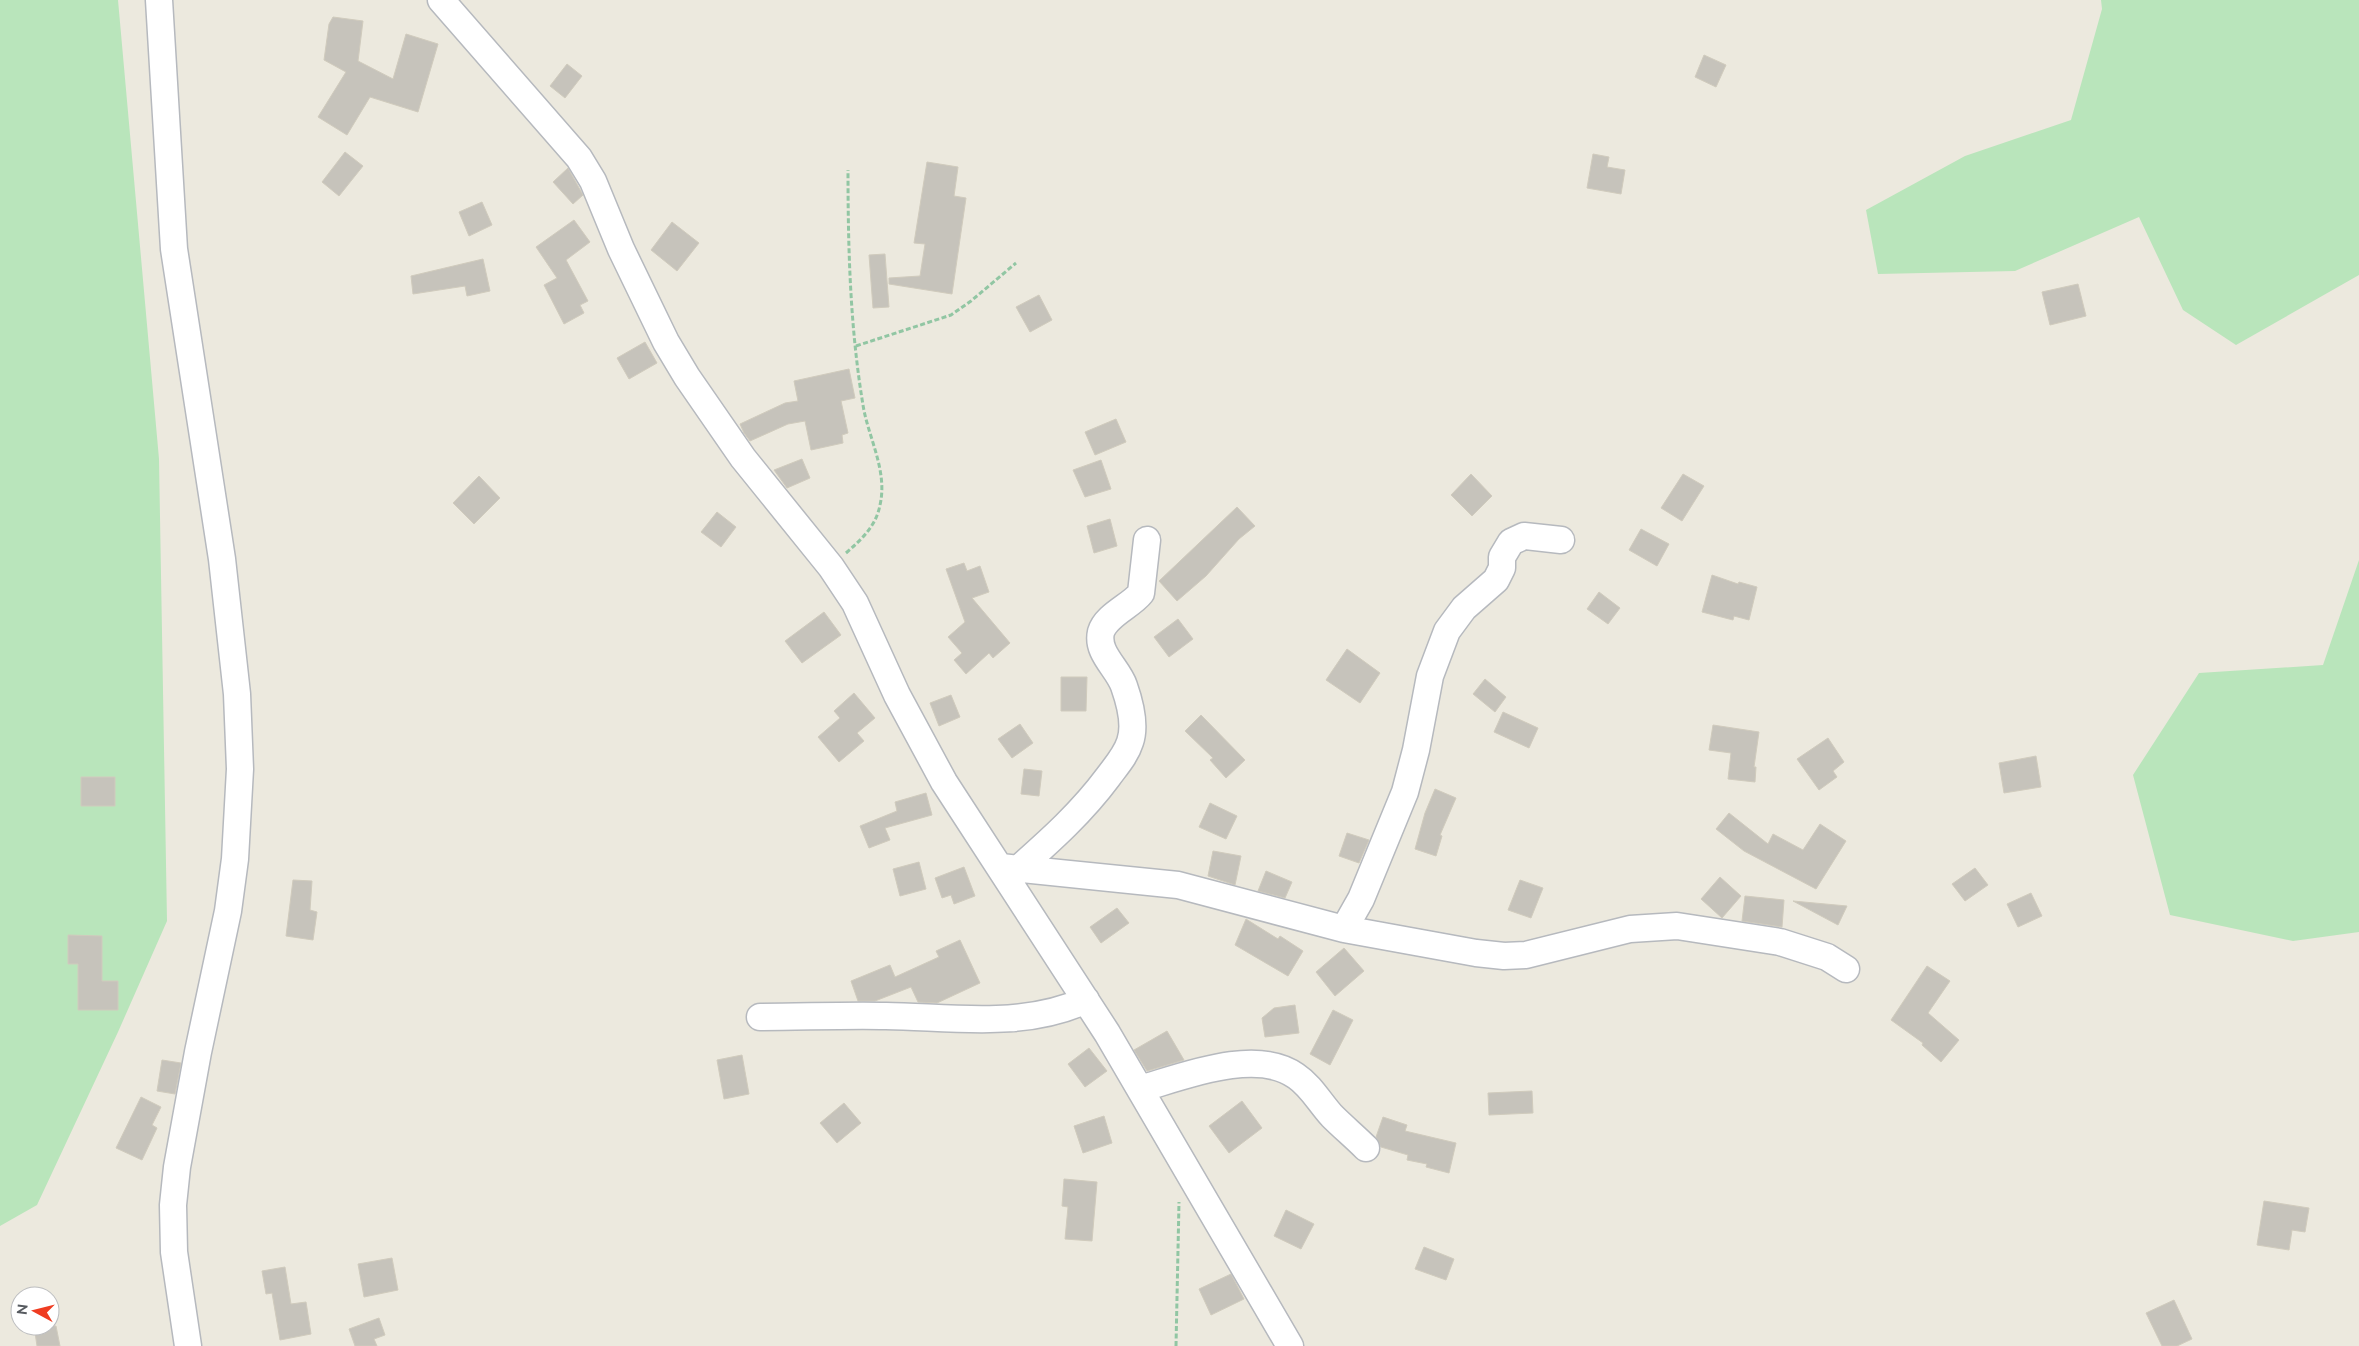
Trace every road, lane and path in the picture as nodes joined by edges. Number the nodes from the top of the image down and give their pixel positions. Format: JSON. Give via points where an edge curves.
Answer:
{"nodes":[{"id":1,"x":159,"y":0,"type":"edge"},
{"id":2,"x":442,"y":0,"type":"edge"},
{"id":3,"x":848,"y":170,"type":"dead end"},
{"id":4,"x":1016,"y":262,"type":"dead end"},
{"id":5,"x":856,"y":346,"type":"junction"},
{"id":6,"x":1147,"y":540,"type":"dead end"},
{"id":7,"x":1561,"y":540,"type":"dead end"},
{"id":8,"x":831,"y":567,"type":"junction"},
{"id":9,"x":1010,"y":868,"type":"junction"},
{"id":10,"x":1344,"y":929,"type":"junction"},
{"id":11,"x":1846,"y":969,"type":"dead end"},
{"id":12,"x":1086,"y":1000,"type":"junction"},
{"id":13,"x":760,"y":1017,"type":"dead end"},
{"id":14,"x":1140,"y":1089,"type":"junction"},
{"id":15,"x":1366,"y":1148,"type":"dead end"},
{"id":16,"x":1179,"y":1197,"type":"dead end"},
{"id":17,"x":188,"y":1346,"type":"edge"},
{"id":18,"x":1176,"y":1346,"type":"edge"},
{"id":19,"x":1290,"y":1346,"type":"edge"}],
"edges":[{"from":1,"to":17,"type":"street","via":[[174,249],[222,560],[237,694],[240,769],[235,859],[228,911],[198,1052],[173,1205],[174,1252]]},
{"from":2,"to":8,"type":"street","via":[[579,158],[593,181],[666,342],[687,377],[743,458]]},
{"from":3,"to":5,"type":"path","via":[[849,260]]},
{"from":4,"to":5,"type":"path","via":[[951,315]]},
{"from":5,"to":8,"type":"path","via":[[863,407],[881,479],[881,503],[876,520],[864,537]]},
{"from":6,"to":9,"type":"street","via":[[1141,593],[1106,622],[1101,633],[1106,657],[1123,683],[1129,704],[1130,741],[1122,758],[1081,810],[1060,832]]},
{"from":7,"to":10,"type":"street","via":[[1524,536],[1511,542],[1496,580],[1464,608],[1447,631],[1430,676],[1406,792],[1361,899]]},
{"from":8,"to":9,"type":"street","via":[[855,603],[918,735],[965,814]]},
{"from":9,"to":10,"type":"street","via":[[1178,885]]},
{"from":9,"to":12,"type":"street"},
{"from":10,"to":11,"type":"street","via":[[1504,956],[1526,955],[1630,929],[1676,926],[1780,942],[1827,957]]},
{"from":12,"to":13,"type":"street","via":[[1046,1015],[1015,1018]]},
{"from":12,"to":14,"type":"street"},
{"from":14,"to":15,"type":"street","via":[[1242,1064],[1283,1069],[1313,1092],[1332,1116]]},
{"from":14,"to":19,"type":"street"},
{"from":16,"to":18,"type":"path"}]}
